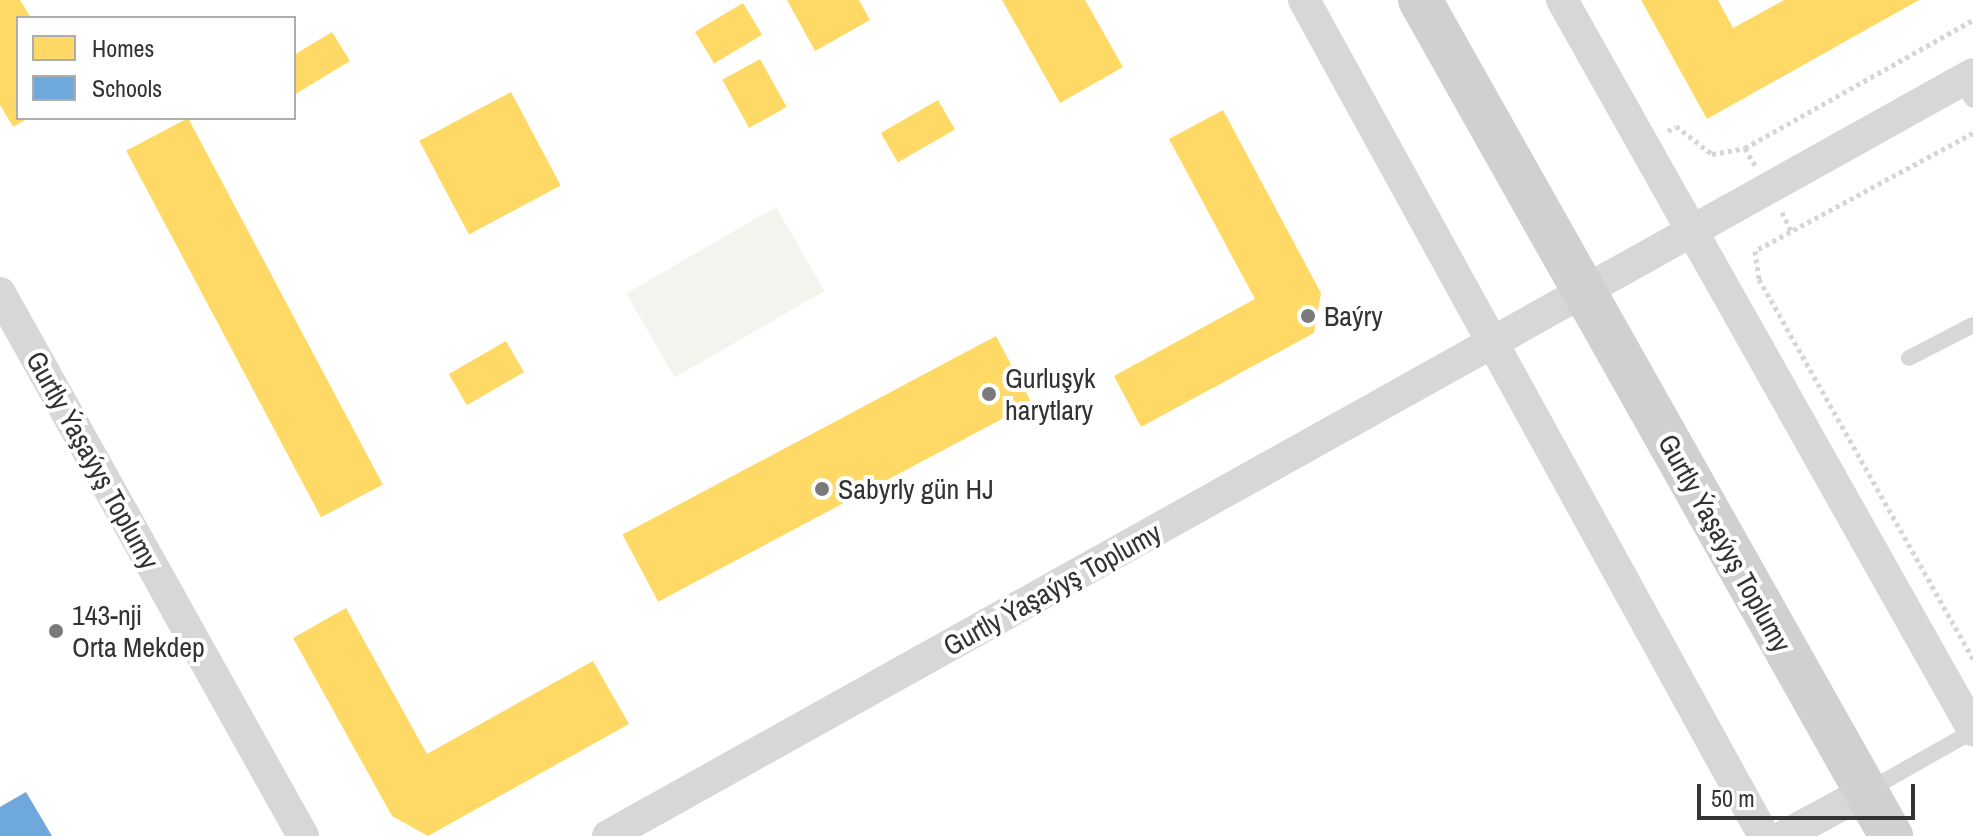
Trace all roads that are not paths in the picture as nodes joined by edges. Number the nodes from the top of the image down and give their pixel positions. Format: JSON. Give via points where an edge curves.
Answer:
{"nodes":[{"id":1,"x":1304,"y":0,"type":"edge"},
{"id":2,"x":1420,"y":0,"type":"edge"},
{"id":3,"x":1562,"y":0,"type":"edge"},
{"id":4,"x":1969,"y":85,"type":"edge"},
{"id":5,"x":1692,"y":237,"type":"junction"},
{"id":6,"x":0,"y":293,"type":"edge"},
{"id":7,"x":1584,"y":293,"type":"junction"},
{"id":8,"x":1973,"y":325,"type":"edge"},
{"id":9,"x":1496,"y":343,"type":"junction"},
{"id":10,"x":1909,"y":358,"type":"dead end"},
{"id":11,"x":1973,"y":731,"type":"edge"},
{"id":12,"x":1865,"y":792,"type":"junction"},
{"id":13,"x":643,"y":828,"type":"edge"},
{"id":14,"x":303,"y":836,"type":"edge"},
{"id":15,"x":608,"y":836,"type":"edge"},
{"id":16,"x":1764,"y":836,"type":"edge"},
{"id":17,"x":1784,"y":836,"type":"edge"},
{"id":18,"x":1891,"y":836,"type":"edge"}],
"edges":[{"from":1,"to":9,"type":"street"},
{"from":2,"to":7,"type":"street","name":"Gurtly Ýaşaýyş Toplumy"},
{"from":3,"to":5,"type":"street"},
{"from":4,"to":5,"type":"street"},
{"from":5,"to":7,"type":"street"},
{"from":5,"to":11,"type":"street"},
{"from":6,"to":14,"type":"street","name":"Gurtly Ýaşaýyş Toplumy"},
{"from":7,"to":9,"type":"street","name":"Gurtly Ýaşaýyş Toplumy"},
{"from":7,"to":12,"type":"street","name":"Gurtly Ýaşaýyş Toplumy"},
{"from":8,"to":10,"type":"lane"},
{"from":9,"to":13,"type":"street","name":"Gurtly Ýaşaýyş Toplumy"},
{"from":9,"to":16,"type":"street"},
{"from":11,"to":12,"type":"lane"},
{"from":12,"to":17,"type":"street"},
{"from":12,"to":18,"type":"street","name":"Gurtly Ýaşaýyş Toplumy"},
{"from":13,"to":15,"type":"street","name":"Gurtly Ýaşaýyş Toplumy"}]}
